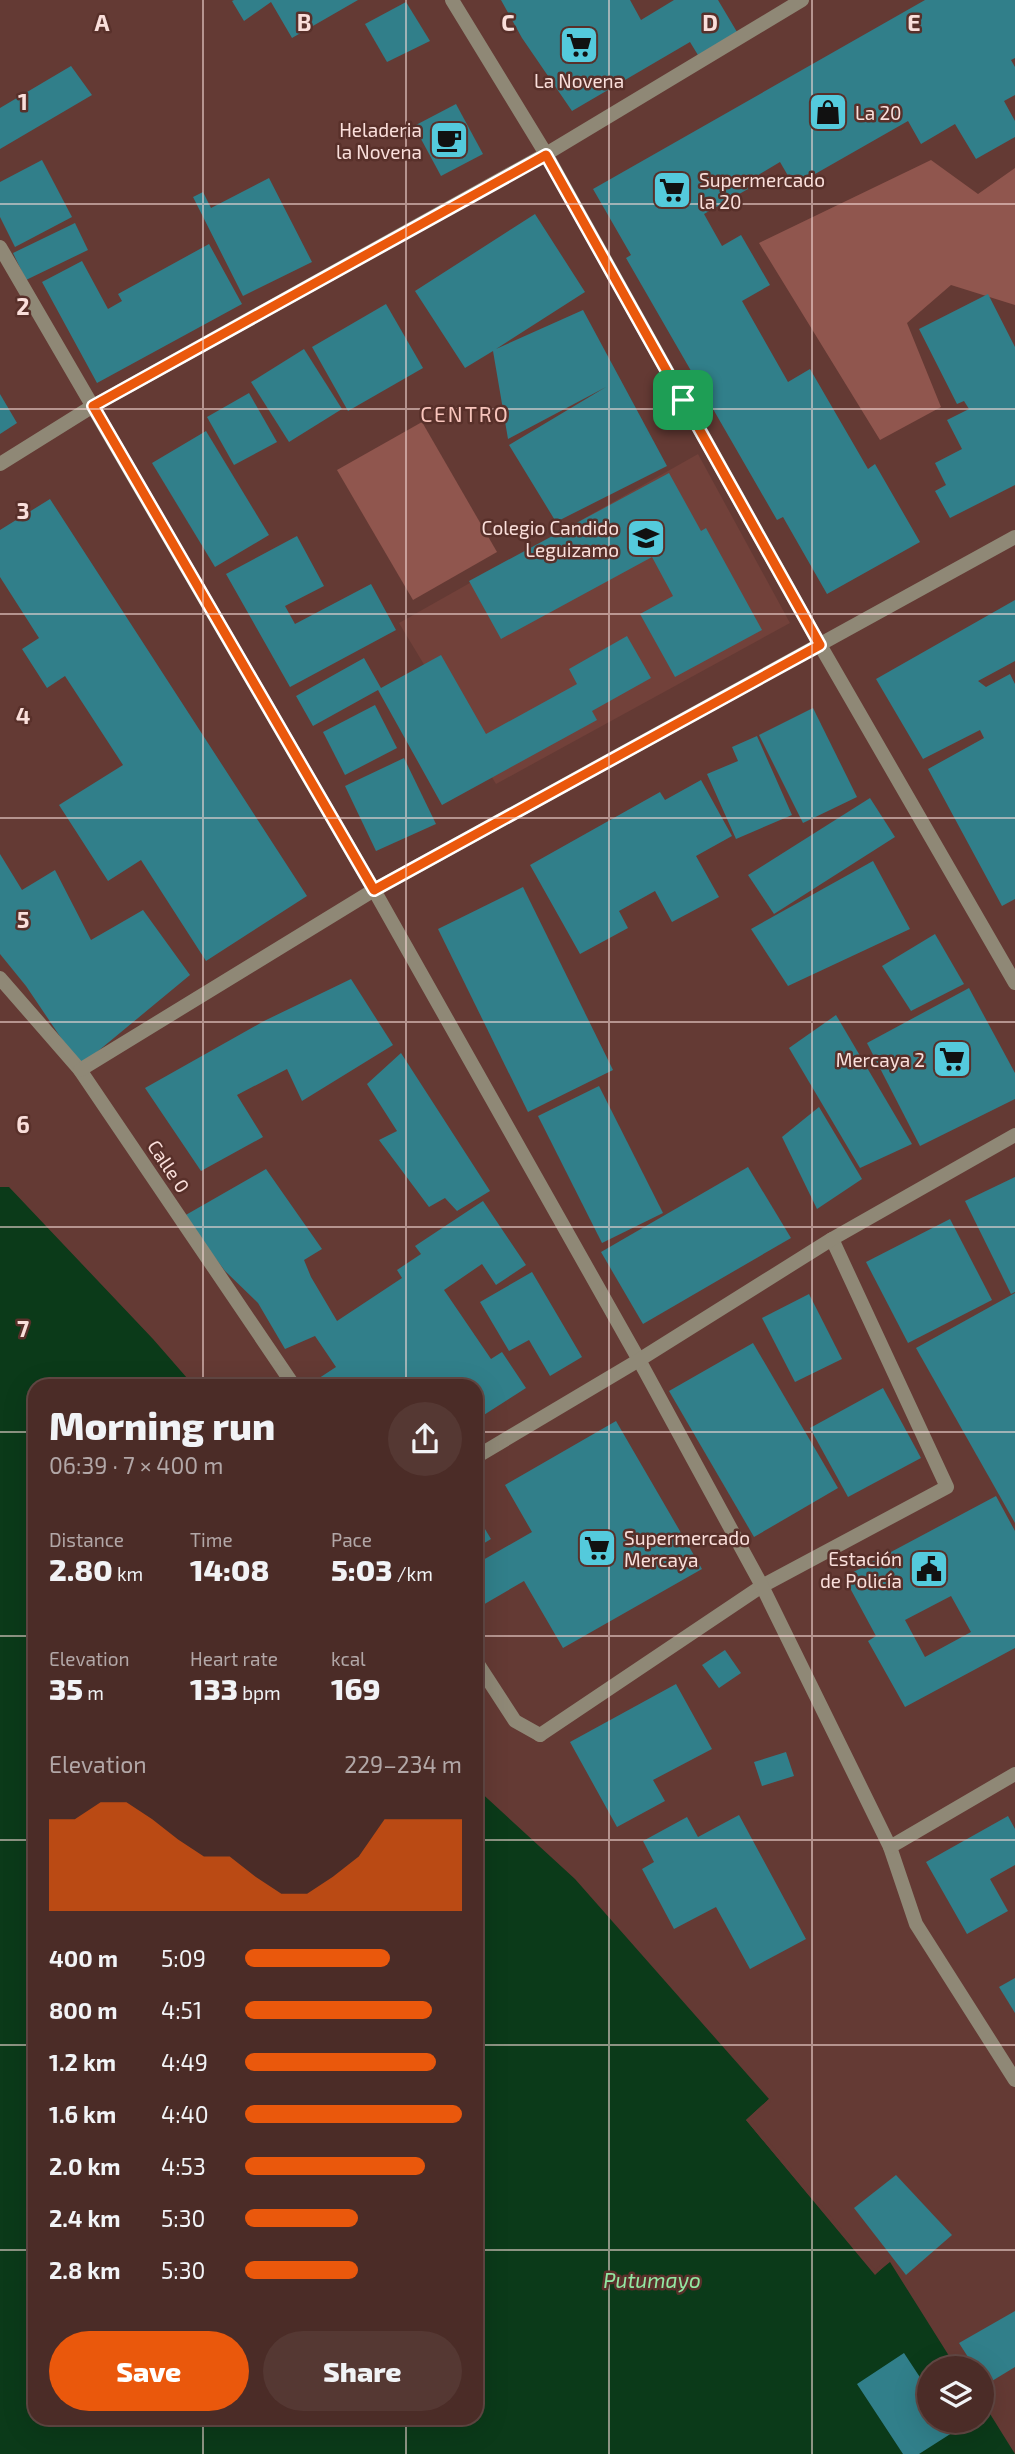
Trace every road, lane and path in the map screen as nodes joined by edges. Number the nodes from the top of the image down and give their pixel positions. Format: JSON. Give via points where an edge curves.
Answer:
{"nodes":[{"id":1,"x":453,"y":0,"type":"edge"},
{"id":2,"x":802,"y":0,"type":"edge"},
{"id":3,"x":546,"y":155,"type":"junction"},
{"id":4,"x":0,"y":247,"type":"edge"},
{"id":5,"x":93,"y":406,"type":"junction"},
{"id":6,"x":0,"y":464,"type":"edge"},
{"id":7,"x":1015,"y":537,"type":"edge"},
{"id":8,"x":820,"y":645,"type":"junction"},
{"id":9,"x":374,"y":890,"type":"junction"},
{"id":10,"x":0,"y":978,"type":"edge"},
{"id":11,"x":1015,"y":983,"type":"edge"},
{"id":12,"x":80,"y":1070,"type":"junction"},
{"id":13,"x":1015,"y":1135,"type":"edge"},
{"id":14,"x":832,"y":1239,"type":"junction"},
{"id":15,"x":639,"y":1360,"type":"junction"},
{"id":16,"x":289,"y":1379,"type":"edge"},
{"id":17,"x":483,"y":1453,"type":"edge"},
{"id":18,"x":762,"y":1586,"type":"junction"},
{"id":19,"x":483,"y":1672,"type":"edge"},
{"id":20,"x":1015,"y":1774,"type":"edge"},
{"id":21,"x":890,"y":1847,"type":"junction"},
{"id":22,"x":1015,"y":2080,"type":"edge"}],
"edges":[{"from":1,"to":3,"type":"street"},
{"from":2,"to":3,"type":"street"},
{"from":3,"to":5,"type":"street"},
{"from":3,"to":8,"type":"street"},
{"from":4,"to":5,"type":"street"},
{"from":5,"to":6,"type":"street"},
{"from":5,"to":9,"type":"street"},
{"from":7,"to":8,"type":"street"},
{"from":8,"to":9,"type":"street"},
{"from":8,"to":11,"type":"street"},
{"from":9,"to":12,"type":"street"},
{"from":9,"to":15,"type":"street"},
{"from":10,"to":12,"type":"street","name":"Calle 0"},
{"from":12,"to":16,"type":"street","name":"Calle 0"},
{"from":13,"to":14,"type":"street"},
{"from":14,"to":15,"type":"street"},
{"from":14,"to":18,"type":"street","via":[[947,1487]]},
{"from":15,"to":17,"type":"street"},
{"from":15,"to":18,"type":"street"},
{"from":18,"to":19,"type":"street","via":[[540,1735],[515,1721]]},
{"from":18,"to":21,"type":"street"},
{"from":20,"to":21,"type":"street"},
{"from":21,"to":22,"type":"street","via":[[916,1924]]}]}
